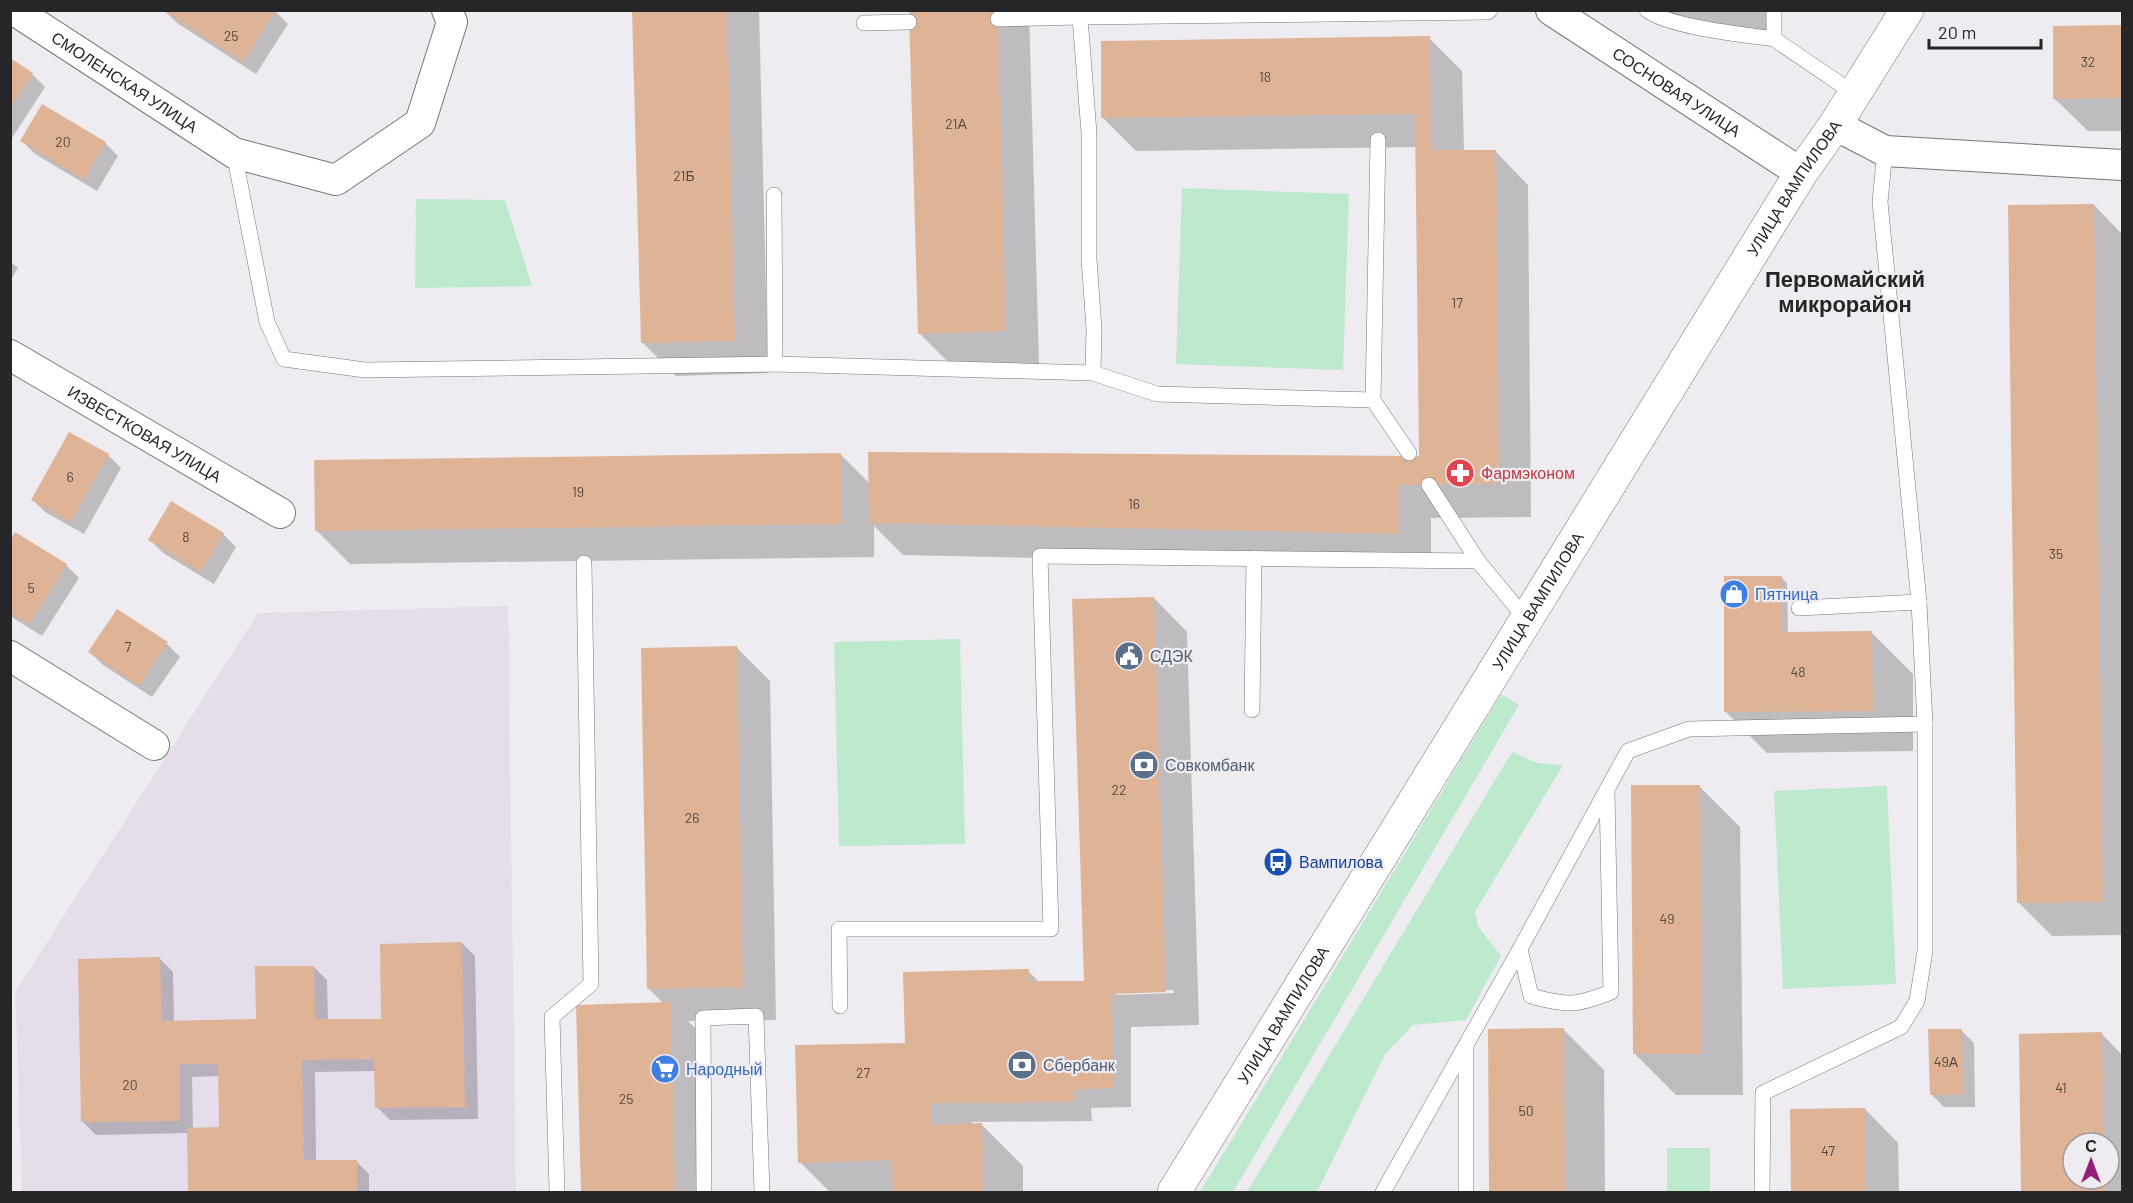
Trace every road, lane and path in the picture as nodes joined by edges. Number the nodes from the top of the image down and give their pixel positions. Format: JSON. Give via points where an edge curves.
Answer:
{"nodes":[{"id":1,"x":14,"y":10,"type":"edge"},
{"id":2,"x":447,"y":10,"type":"edge"},
{"id":3,"x":1491,"y":10,"type":"edge"},
{"id":4,"x":1551,"y":10,"type":"edge"},
{"id":5,"x":1647,"y":10,"type":"edge"},
{"id":6,"x":1773,"y":10,"type":"edge"},
{"id":7,"x":1907,"y":10,"type":"edge"},
{"id":8,"x":1080,"y":17,"type":"junction"},
{"id":9,"x":998,"y":19,"type":"dead end"},
{"id":10,"x":909,"y":22,"type":"dead end"},
{"id":11,"x":864,"y":23,"type":"dead end"},
{"id":12,"x":1774,"y":39,"type":"junction"},
{"id":13,"x":1855,"y":94,"type":"junction"},
{"id":14,"x":1835,"y":125,"type":"junction"},
{"id":15,"x":1378,"y":140,"type":"dead end"},
{"id":16,"x":1885,"y":151,"type":"junction"},
{"id":17,"x":234,"y":153,"type":"junction"},
{"id":18,"x":2122,"y":165,"type":"edge"},
{"id":19,"x":1801,"y":173,"type":"junction"},
{"id":20,"x":774,"y":195,"type":"dead end"},
{"id":21,"x":10,"y":355,"type":"edge"},
{"id":22,"x":775,"y":364,"type":"junction"},
{"id":23,"x":1093,"y":373,"type":"junction"},
{"id":24,"x":1373,"y":400,"type":"junction"},
{"id":25,"x":1409,"y":453,"type":"dead end"},
{"id":26,"x":1429,"y":485,"type":"dead end"},
{"id":27,"x":280,"y":513,"type":"dead end"},
{"id":28,"x":1254,"y":558,"type":"junction"},
{"id":29,"x":1478,"y":561,"type":"junction"},
{"id":30,"x":584,"y":563,"type":"dead end"},
{"id":31,"x":1919,"y":602,"type":"junction"},
{"id":32,"x":1799,"y":608,"type":"dead end"},
{"id":33,"x":1526,"y":619,"type":"junction"},
{"id":34,"x":10,"y":656,"type":"edge"},
{"id":35,"x":1252,"y":710,"type":"dead end"},
{"id":36,"x":1925,"y":724,"type":"junction"},
{"id":37,"x":154,"y":745,"type":"dead end"},
{"id":38,"x":1606,"y":789,"type":"junction"},
{"id":39,"x":1520,"y":949,"type":"junction"},
{"id":40,"x":840,"y":1006,"type":"dead end"},
{"id":41,"x":1466,"y":1043,"type":"junction"},
{"id":42,"x":557,"y":1192,"type":"edge"},
{"id":43,"x":704,"y":1192,"type":"edge"},
{"id":44,"x":762,"y":1192,"type":"edge"},
{"id":45,"x":1174,"y":1192,"type":"edge"},
{"id":46,"x":1383,"y":1192,"type":"edge"},
{"id":47,"x":1466,"y":1192,"type":"edge"},
{"id":48,"x":1762,"y":1192,"type":"edge"}],
"edges":[{"from":1,"to":17,"type":"street","name":"СМОЛЕНСКАЯ УЛИЦА"},
{"from":2,"to":17,"type":"street","name":"СМОЛЕНСКАЯ УЛИЦА","via":[[452,22],[420,123],[359,165],[336,180]]},
{"from":3,"to":8,"type":"lane"},
{"from":4,"to":19,"type":"street","name":"СОСНОВАЯ УЛИЦА"},
{"from":5,"to":12,"type":"lane","via":[[1673,22]]},
{"from":6,"to":12,"type":"lane"},
{"from":7,"to":13,"type":"street","name":"УЛИЦА ВАМПИЛОВА"},
{"from":8,"to":9,"type":"lane"},
{"from":8,"to":23,"type":"lane","via":[[1089,133]]},
{"from":10,"to":11,"type":"lane"},
{"from":12,"to":13,"type":"lane"},
{"from":13,"to":14,"type":"street","name":"УЛИЦА ВАМПИЛОВА"},
{"from":14,"to":16,"type":"street"},
{"from":14,"to":19,"type":"street","name":"УЛИЦА ВАМПИЛОВА"},
{"from":15,"to":24,"type":"lane"},
{"from":16,"to":18,"type":"street"},
{"from":16,"to":31,"type":"lane","via":[[1880,202]]},
{"from":17,"to":22,"type":"lane","via":[[267,322],[284,359],[365,370]]},
{"from":19,"to":33,"type":"street","name":"УЛИЦА ВАМПИЛОВА"},
{"from":20,"to":22,"type":"lane"},
{"from":21,"to":27,"type":"street","name":"ИЗВЕСТКОВАЯ УЛИЦА"},
{"from":22,"to":23,"type":"lane"},
{"from":23,"to":24,"type":"lane","via":[[1157,394]]},
{"from":24,"to":25,"type":"lane"},
{"from":26,"to":29,"type":"lane"},
{"from":28,"to":29,"type":"lane"},
{"from":28,"to":35,"type":"lane"},
{"from":28,"to":40,"type":"lane","via":[[1040,556],[1051,929],[839,929]]},
{"from":29,"to":33,"type":"lane"},
{"from":30,"to":42,"type":"lane","via":[[591,984],[552,1017]]},
{"from":31,"to":32,"type":"lane"},
{"from":31,"to":36,"type":"lane"},
{"from":33,"to":45,"type":"street","name":"УЛИЦА ВАМПИЛОВА"},
{"from":34,"to":37,"type":"street"},
{"from":36,"to":38,"type":"lane","via":[[1689,729],[1628,751]]},
{"from":36,"to":48,"type":"lane","via":[[1925,951],[1917,1001],[1901,1027],[1763,1093]]},
{"from":38,"to":39,"type":"lane"},
{"from":38,"to":39,"type":"lane","via":[[1611,992],[1582,1003],[1557,1003],[1531,996]]},
{"from":39,"to":41,"type":"lane"},
{"from":41,"to":46,"type":"lane"},
{"from":41,"to":47,"type":"lane"},
{"from":43,"to":44,"type":"lane","via":[[703,1018],[756,1016]]}]}
